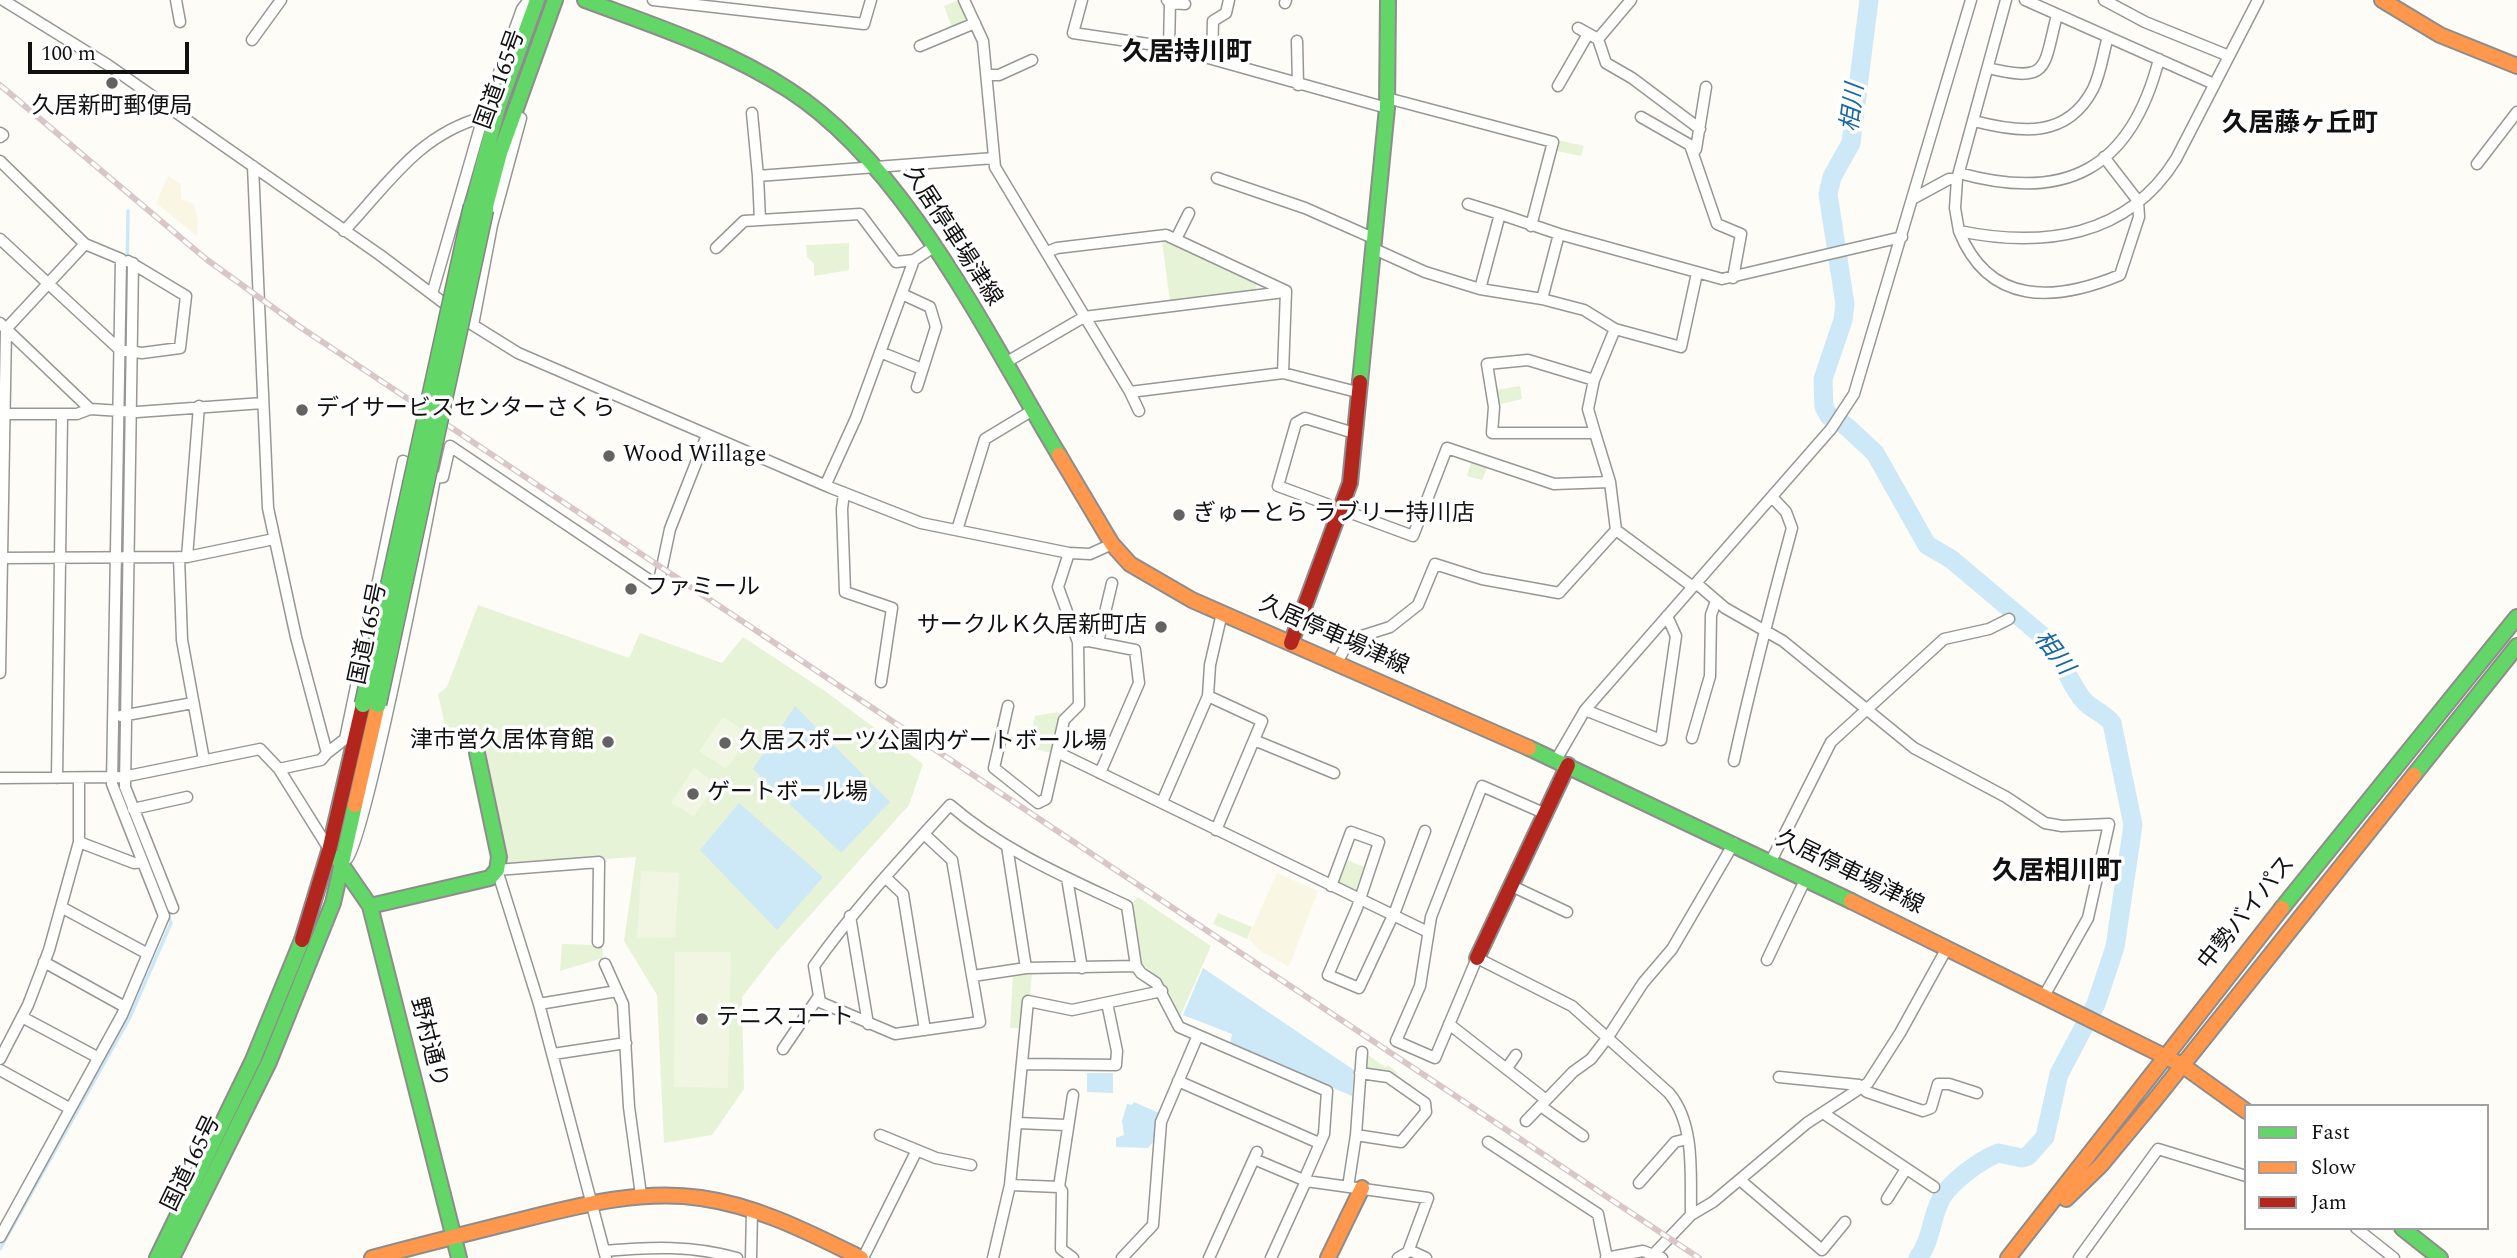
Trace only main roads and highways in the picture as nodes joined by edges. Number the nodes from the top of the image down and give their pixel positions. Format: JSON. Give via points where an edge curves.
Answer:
{"nodes":[{"id":1,"x":537,"y":0,"type":"edge"},
{"id":2,"x":555,"y":0,"type":"edge"},
{"id":3,"x":584,"y":0,"type":"edge"},
{"id":4,"x":1388,"y":0,"type":"edge"},
{"id":5,"x":2382,"y":0,"type":"edge"},
{"id":6,"x":2517,"y":66,"type":"edge"},
{"id":7,"x":478,"y":208,"type":"junction"},
{"id":8,"x":2517,"y":617,"type":"edge"},
{"id":9,"x":1290,"y":643,"type":"junction"},
{"id":10,"x":2517,"y":646,"type":"edge"},
{"id":11,"x":370,"y":704,"type":"junction"},
{"id":12,"x":477,"y":753,"type":"dead end"},
{"id":13,"x":1562,"y":763,"type":"junction"},
{"id":14,"x":329,"y":849,"type":"junction"},
{"id":15,"x":342,"y":863,"type":"junction"},
{"id":16,"x":370,"y":906,"type":"junction"},
{"id":17,"x":1477,"y":958,"type":"road end"},
{"id":18,"x":2164,"y":1056,"type":"junction"},
{"id":19,"x":2182,"y":1065,"type":"junction"},
{"id":20,"x":2244,"y":1110,"type":"edge"},
{"id":21,"x":1355,"y":1188,"type":"road end"},
{"id":22,"x":2405,"y":1230,"type":"edge"},
{"id":23,"x":453,"y":1237,"type":"junction"},
{"id":24,"x":2019,"y":1245,"type":"junction"},
{"id":25,"x":157,"y":1258,"type":"edge"},
{"id":26,"x":172,"y":1258,"type":"edge"},
{"id":27,"x":372,"y":1258,"type":"edge"},
{"id":28,"x":459,"y":1258,"type":"edge"},
{"id":29,"x":862,"y":1258,"type":"edge"},
{"id":30,"x":1328,"y":1258,"type":"edge"},
{"id":31,"x":2008,"y":1258,"type":"edge"},
{"id":32,"x":2440,"y":1258,"type":"edge"}],
"edges":[{"from":1,"to":7,"type":"main road","name":"国道165号","via":[[498,108]]},
{"from":2,"to":7,"type":"main road","name":"国道165号"},
{"from":3,"to":9,"type":"main road","name":"久居停車場津線","via":[[697,41],[747,65],[823,115],[905,201],[1112,544],[1151,578]]},
{"from":4,"to":9,"type":"main road","via":[[1387,103],[1350,483]]},
{"from":5,"to":6,"type":"main road","via":[[2440,35]]},
{"from":7,"to":11,"type":"main road","name":"国道165号","bridge":true},
{"from":8,"to":18,"type":"main road","name":"中勢バイパス"},
{"from":9,"to":13,"type":"main road","name":"久居停車場津線"},
{"from":10,"to":19,"type":"main road","name":"中勢バイパス"},
{"from":11,"to":14,"type":"main road","name":"国道165号"},
{"from":11,"to":15,"type":"main road","name":"国道165号"},
{"from":12,"to":16,"type":"main road","via":[[499,857],[497,870],[490,878]]},
{"from":13,"to":17,"type":"main road","via":[[1546,814]]},
{"from":13,"to":18,"type":"main road","name":"久居停車場津線"},
{"from":14,"to":15,"type":"main road","name":"野村通り"},
{"from":14,"to":25,"type":"main road","name":"国道165号","via":[[302,940],[271,1016]]},
{"from":15,"to":16,"type":"main road","name":"野村通り"},
{"from":15,"to":26,"type":"main road","name":"国道165号","via":[[333,903],[269,1062]]},
{"from":16,"to":23,"type":"main road","name":"野村通り"},
{"from":18,"to":19,"type":"main road","name":"久居停車場津線"},
{"from":18,"to":24,"type":"main road","name":"中勢バイパス"},
{"from":19,"to":20,"type":"main road","name":"久居停車場津線"},
{"from":19,"to":24,"type":"main road","name":"中勢バイパス","via":[[2101,1165]]},
{"from":21,"to":30,"type":"main road"},
{"from":22,"to":32,"type":"main road"},
{"from":23,"to":27,"type":"main road"},
{"from":23,"to":28,"type":"main road","name":"野村通り"},
{"from":23,"to":29,"type":"main road","via":[[591,1202],[641,1195],[701,1198],[752,1210]]},
{"from":24,"to":31,"type":"main road","name":"中勢バイパス"}]}
